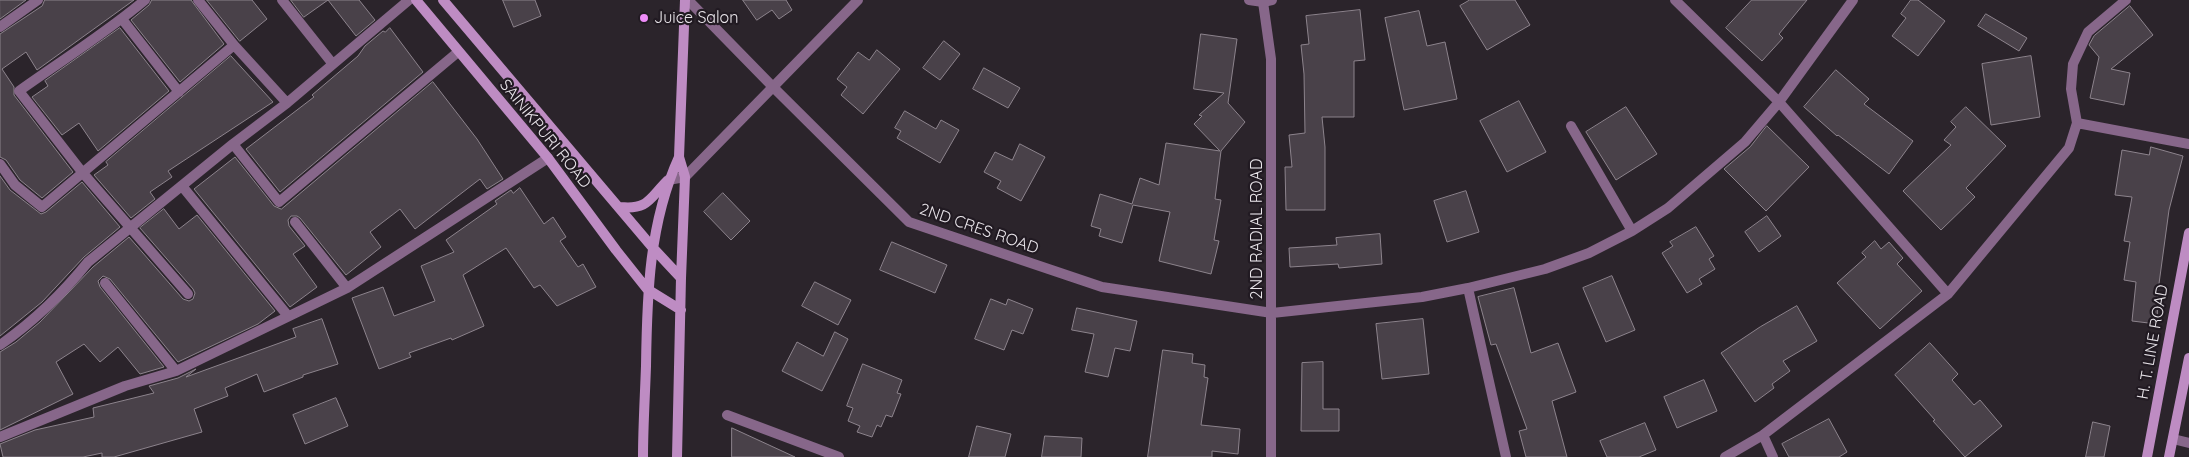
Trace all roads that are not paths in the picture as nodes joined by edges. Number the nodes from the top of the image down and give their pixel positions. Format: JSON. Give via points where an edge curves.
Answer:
{"nodes":[{"id":1,"x":38,"y":0,"type":"edge"},
{"id":2,"x":145,"y":0,"type":"edge"},
{"id":3,"x":198,"y":0,"type":"edge"},
{"id":4,"x":282,"y":0,"type":"edge"},
{"id":5,"x":410,"y":0,"type":"edge"},
{"id":6,"x":416,"y":0,"type":"edge"},
{"id":7,"x":443,"y":0,"type":"edge"},
{"id":8,"x":686,"y":0,"type":"edge"},
{"id":9,"x":858,"y":0,"type":"edge"},
{"id":10,"x":1250,"y":0,"type":"edge"},
{"id":11,"x":1675,"y":0,"type":"edge"},
{"id":12,"x":1853,"y":0,"type":"edge"},
{"id":13,"x":2126,"y":0,"type":"edge"},
{"id":14,"x":1267,"y":1,"type":"edge"},
{"id":15,"x":122,"y":19,"type":"junction"},
{"id":16,"x":0,"y":28,"type":"edge"},
{"id":17,"x":234,"y":45,"type":"junction"},
{"id":18,"x":458,"y":52,"type":"junction"},
{"id":19,"x":332,"y":63,"type":"junction"},
{"id":20,"x":774,"y":88,"type":"junction"},
{"id":21,"x":179,"y":92,"type":"junction"},
{"id":22,"x":287,"y":102,"type":"junction"},
{"id":23,"x":1779,"y":102,"type":"junction"},
{"id":24,"x":2077,"y":123,"type":"junction"},
{"id":25,"x":1571,"y":126,"type":"dead end"},
{"id":26,"x":233,"y":144,"type":"junction"},
{"id":27,"x":2189,"y":144,"type":"edge"},
{"id":28,"x":678,"y":157,"type":"junction"},
{"id":29,"x":548,"y":158,"type":"junction"},
{"id":30,"x":0,"y":164,"type":"edge"},
{"id":31,"x":82,"y":172,"type":"junction"},
{"id":32,"x":685,"y":177,"type":"junction"},
{"id":33,"x":668,"y":180,"type":"junction"},
{"id":34,"x":182,"y":186,"type":"junction"},
{"id":35,"x":620,"y":207,"type":"junction"},
{"id":36,"x":295,"y":222,"type":"dead end"},
{"id":37,"x":132,"y":228,"type":"junction"},
{"id":38,"x":1632,"y":231,"type":"junction"},
{"id":39,"x":2189,"y":233,"type":"edge"},
{"id":40,"x":653,"y":248,"type":"junction"},
{"id":41,"x":681,"y":278,"type":"junction"},
{"id":42,"x":105,"y":283,"type":"dead end"},
{"id":43,"x":347,"y":288,"type":"junction"},
{"id":44,"x":1468,"y":288,"type":"junction"},
{"id":45,"x":647,"y":289,"type":"junction"},
{"id":46,"x":188,"y":294,"type":"dead end"},
{"id":47,"x":1948,"y":294,"type":"junction"},
{"id":48,"x":681,"y":310,"type":"junction"},
{"id":49,"x":1272,"y":313,"type":"junction"},
{"id":50,"x":288,"y":316,"type":"junction"},
{"id":51,"x":2,"y":340,"type":"edge"},
{"id":52,"x":2189,"y":358,"type":"edge"},
{"id":53,"x":176,"y":371,"type":"junction"},
{"id":54,"x":727,"y":415,"type":"dead end"},
{"id":55,"x":1763,"y":435,"type":"junction"},
{"id":56,"x":0,"y":437,"type":"edge"},
{"id":57,"x":2174,"y":439,"type":"junction"},
{"id":58,"x":2189,"y":443,"type":"edge"},
{"id":59,"x":643,"y":457,"type":"edge"},
{"id":60,"x":677,"y":457,"type":"edge"},
{"id":61,"x":839,"y":457,"type":"edge"},
{"id":62,"x":1271,"y":457,"type":"edge"},
{"id":63,"x":1506,"y":457,"type":"edge"},
{"id":64,"x":1725,"y":457,"type":"edge"},
{"id":65,"x":1773,"y":457,"type":"edge"},
{"id":66,"x":2147,"y":457,"type":"edge"},
{"id":67,"x":2170,"y":457,"type":"edge"}],
"edges":[{"from":1,"to":16,"type":"street"},
{"from":2,"to":15,"type":"street"},
{"from":3,"to":17,"type":"street"},
{"from":4,"to":19,"type":"street"},
{"from":5,"to":19,"type":"street"},
{"from":6,"to":18,"type":"main road","name":"SAINIKPURI ROAD"},
{"from":7,"to":35,"type":"main road","name":"SAINIKPURI ROAD"},
{"from":8,"to":20,"type":"street","name":"2ND CRES ROAD"},
{"from":8,"to":28,"type":"main road"},
{"from":9,"to":20,"type":"street"},
{"from":10,"to":14,"type":"street"},
{"from":11,"to":23,"type":"street"},
{"from":12,"to":23,"type":"street","name":"2ND CRES ROAD"},
{"from":13,"to":24,"type":"street","via":[[2088,32],[2073,64],[2071,89]]},
{"from":14,"to":49,"type":"street","name":"2ND RADIAL ROAD","via":[[1271,59]]},
{"from":15,"to":21,"type":"street"},
{"from":15,"to":31,"type":"street","via":[[20,91]]},
{"from":17,"to":21,"type":"street"},
{"from":17,"to":22,"type":"street"},
{"from":18,"to":26,"type":"street","via":[[278,202]]},
{"from":18,"to":29,"type":"main road","name":"SAINIKPURI ROAD"},
{"from":19,"to":22,"type":"street"},
{"from":20,"to":32,"type":"street"},
{"from":20,"to":49,"type":"street","name":"2ND CRES ROAD","via":[[909,222],[1102,287]]},
{"from":21,"to":31,"type":"street"},
{"from":22,"to":26,"type":"street"},
{"from":23,"to":38,"type":"street","name":"2ND CRES ROAD","via":[[1745,142],[1702,181]]},
{"from":23,"to":47,"type":"street"},
{"from":24,"to":27,"type":"street"},
{"from":24,"to":47,"type":"street","via":[[2069,148]]},
{"from":25,"to":38,"type":"street"},
{"from":26,"to":34,"type":"street"},
{"from":28,"to":32,"type":"main road"},
{"from":28,"to":33,"type":"main road"},
{"from":29,"to":43,"type":"street"},
{"from":29,"to":45,"type":"main road","name":"SAINIKPURI ROAD"},
{"from":30,"to":31,"type":"street","via":[[15,185],[42,207]]},
{"from":31,"to":37,"type":"street"},
{"from":32,"to":33,"type":"street"},
{"from":32,"to":41,"type":"main road"},
{"from":33,"to":35,"type":"main road","via":[[642,207]]},
{"from":33,"to":40,"type":"main road","via":[[656,222]]},
{"from":34,"to":37,"type":"street"},
{"from":34,"to":50,"type":"street"},
{"from":35,"to":40,"type":"main road","name":"SAINIKPURI ROAD"},
{"from":36,"to":43,"type":"street"},
{"from":37,"to":46,"type":"street"},
{"from":37,"to":51,"type":"street","via":[[88,262],[57,297]]},
{"from":38,"to":44,"type":"street","name":"2ND CRES ROAD","via":[[1545,269]]},
{"from":39,"to":66,"type":"main road","name":"H. T. LINE ROAD"},
{"from":40,"to":41,"type":"main road","name":"SAINIKPURI ROAD"},
{"from":40,"to":45,"type":"main road"},
{"from":41,"to":48,"type":"main road"},
{"from":42,"to":53,"type":"street"},
{"from":43,"to":50,"type":"street"},
{"from":44,"to":49,"type":"street","name":"2ND CRES ROAD","via":[[1422,297]]},
{"from":44,"to":63,"type":"street"},
{"from":45,"to":48,"type":"main road","name":"SAINIKPURI ROAD"},
{"from":45,"to":59,"type":"main road"},
{"from":47,"to":55,"type":"street"},
{"from":48,"to":60,"type":"main road"},
{"from":49,"to":62,"type":"street","name":"2ND RADIAL ROAD"},
{"from":50,"to":53,"type":"street"},
{"from":52,"to":57,"type":"main road"},
{"from":53,"to":56,"type":"street","via":[[125,386]]},
{"from":54,"to":61,"type":"street"},
{"from":55,"to":64,"type":"street"},
{"from":55,"to":65,"type":"street"},
{"from":57,"to":58,"type":"street"},
{"from":57,"to":67,"type":"main road"}]}
